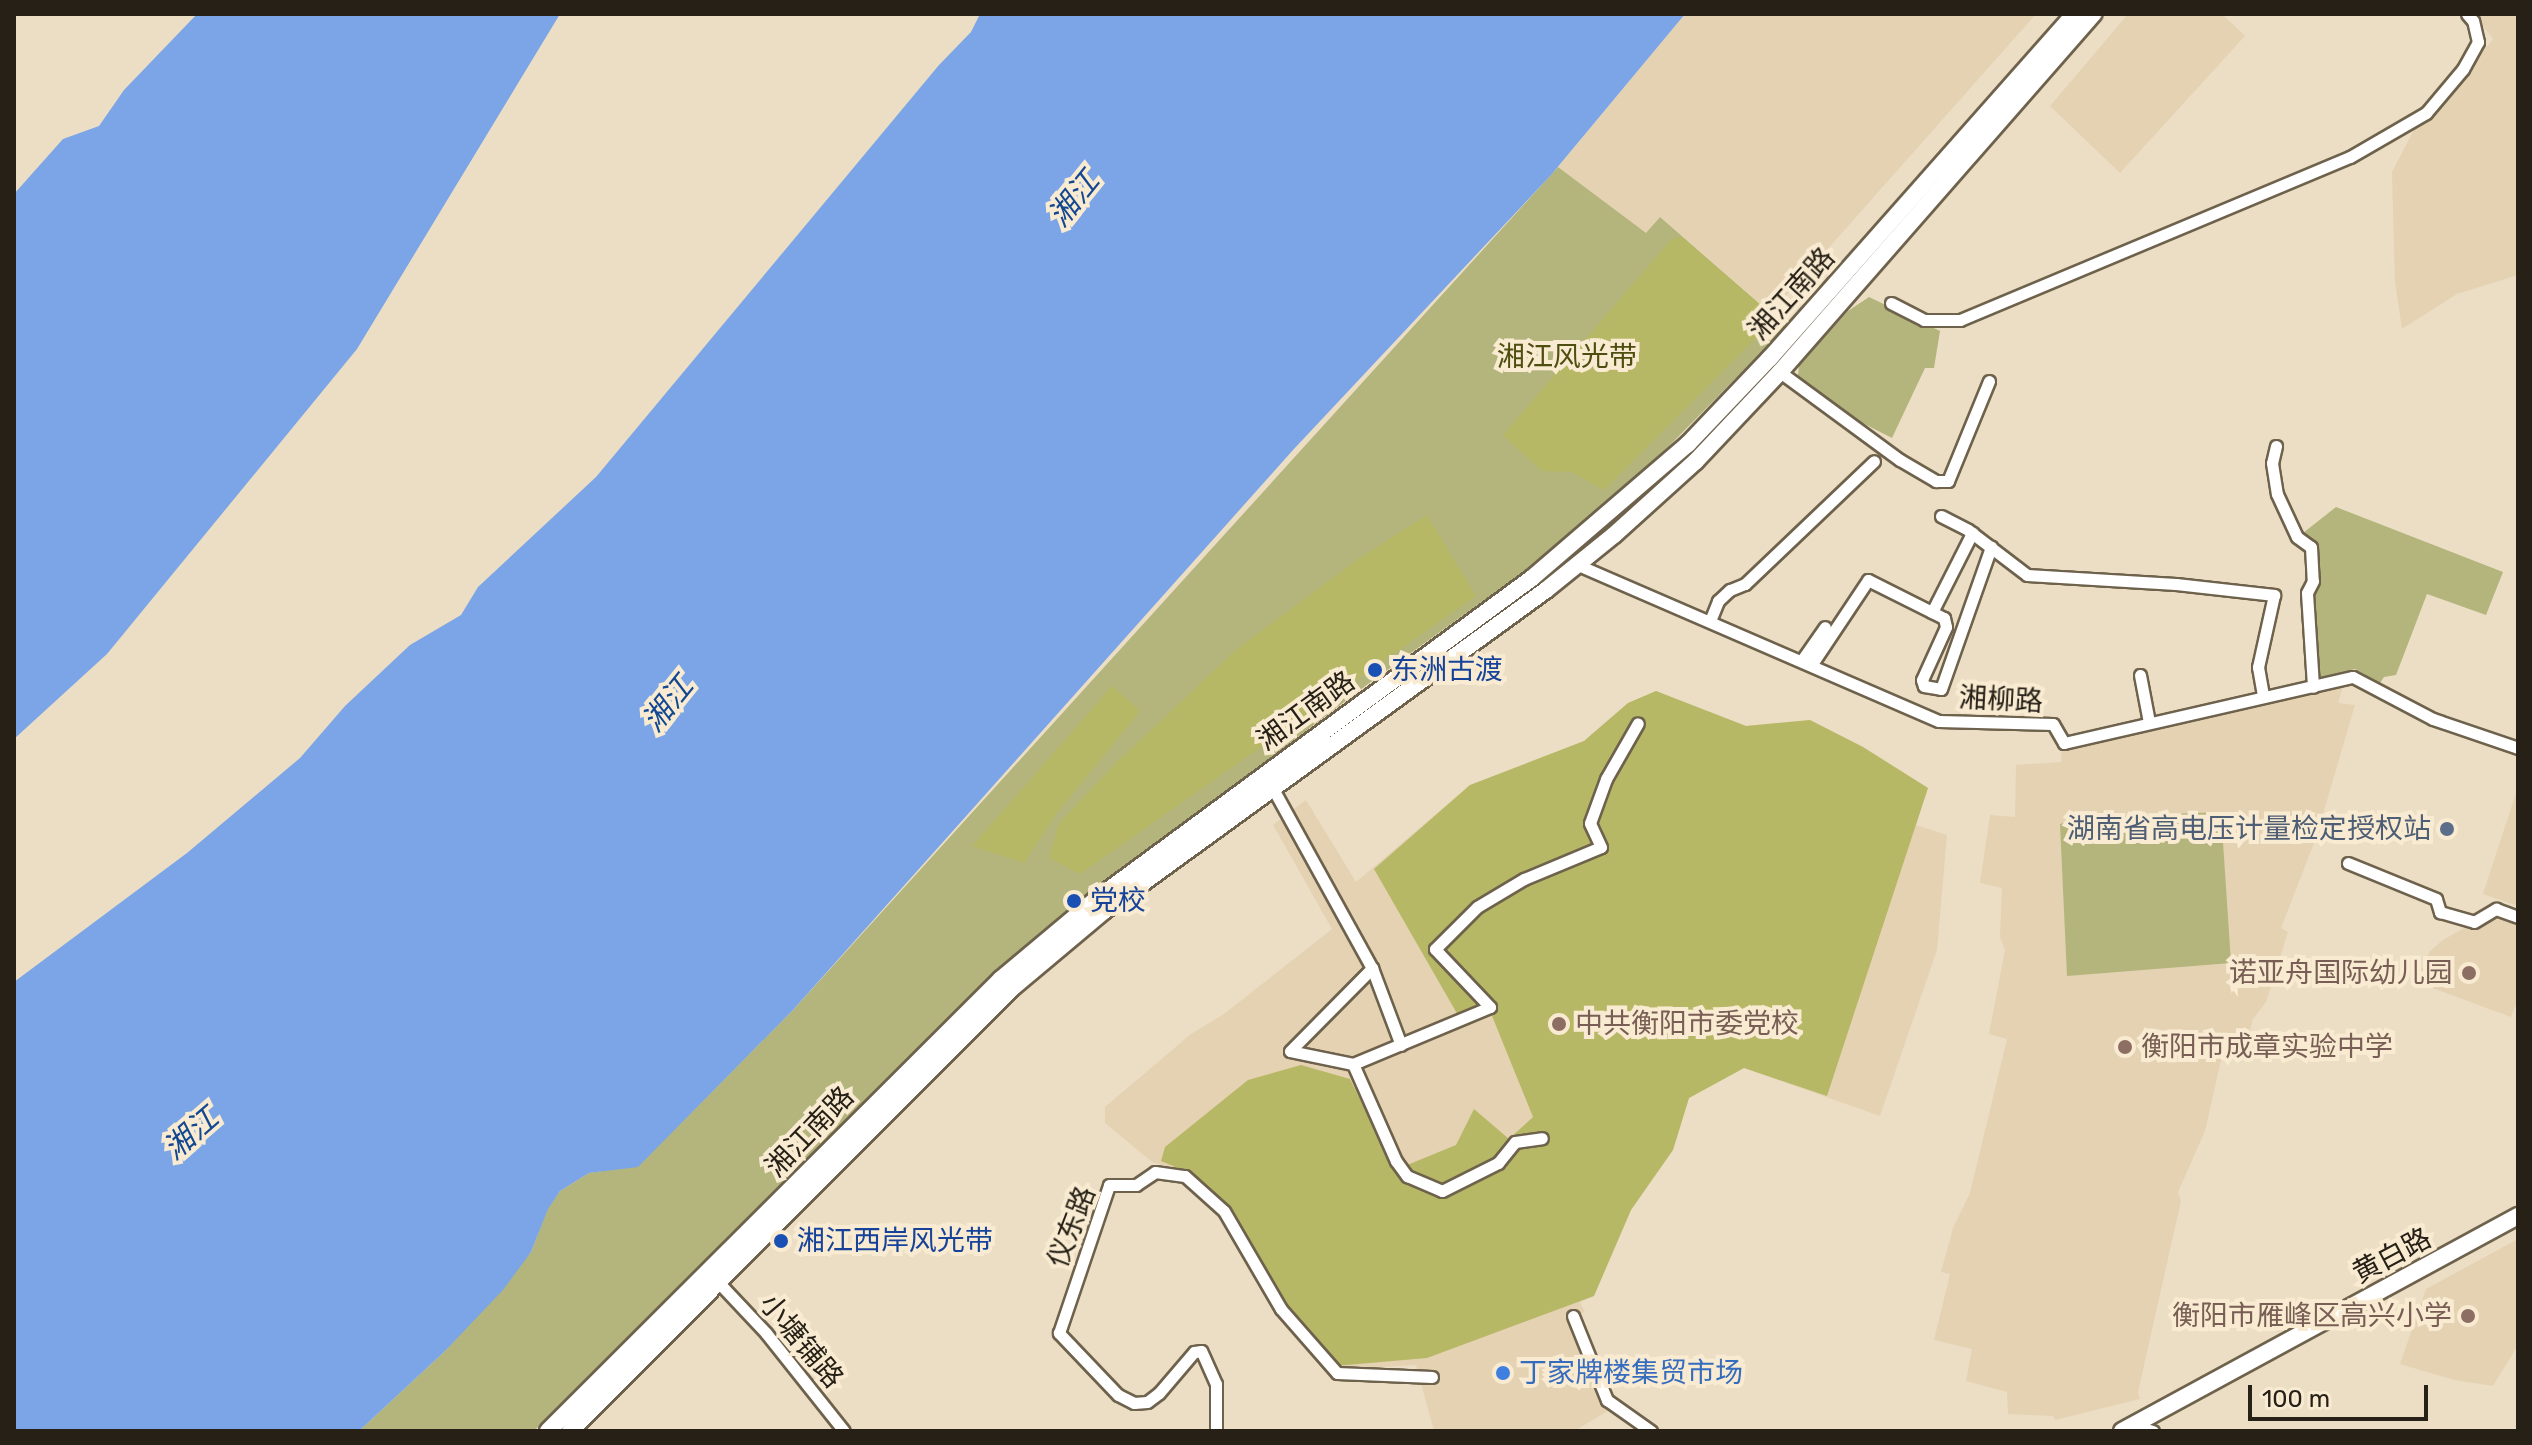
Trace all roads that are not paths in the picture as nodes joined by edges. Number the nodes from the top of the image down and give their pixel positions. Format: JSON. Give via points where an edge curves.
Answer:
{"nodes":[{"id":1,"x":2074,"y":14,"type":"edge"},
{"id":2,"x":2093,"y":14,"type":"edge"},
{"id":3,"x":2467,"y":14,"type":"edge"},
{"id":4,"x":1891,"y":303,"type":"dead end"},
{"id":5,"x":1780,"y":372,"type":"junction"},
{"id":6,"x":1989,"y":381,"type":"dead end"},
{"id":7,"x":2276,"y":446,"type":"dead end"},
{"id":8,"x":1874,"y":461,"type":"dead end"},
{"id":9,"x":1941,"y":516,"type":"dead end"},
{"id":10,"x":1972,"y":533,"type":"junction"},
{"id":11,"x":1991,"y":547,"type":"junction"},
{"id":12,"x":1578,"y":565,"type":"junction"},
{"id":13,"x":1932,"y":612,"type":"junction"},
{"id":14,"x":1710,"y":621,"type":"junction"},
{"id":15,"x":1807,"y":662,"type":"junction"},
{"id":16,"x":2140,"y":675,"type":"dead end"},
{"id":17,"x":2313,"y":687,"type":"junction"},
{"id":18,"x":2263,"y":695,"type":"junction"},
{"id":19,"x":2149,"y":722,"type":"junction"},
{"id":20,"x":1638,"y":723,"type":"dead end"},
{"id":21,"x":2518,"y":748,"type":"edge"},
{"id":22,"x":1272,"y":787,"type":"junction"},
{"id":23,"x":2348,"y":863,"type":"dead end"},
{"id":24,"x":2518,"y":917,"type":"edge"},
{"id":25,"x":1372,"y":968,"type":"junction"},
{"id":26,"x":1401,"y":1045,"type":"junction"},
{"id":27,"x":1353,"y":1064,"type":"junction"},
{"id":28,"x":1542,"y":1138,"type":"dead end"},
{"id":29,"x":2518,"y":1216,"type":"edge"},
{"id":30,"x":720,"y":1284,"type":"junction"},
{"id":31,"x":1573,"y":1316,"type":"dead end"},
{"id":32,"x":1432,"y":1377,"type":"dead end"},
{"id":33,"x":2128,"y":1428,"type":"edge"},
{"id":34,"x":548,"y":1431,"type":"edge"},
{"id":35,"x":570,"y":1431,"type":"edge"},
{"id":36,"x":844,"y":1431,"type":"edge"},
{"id":37,"x":1216,"y":1431,"type":"edge"},
{"id":38,"x":1651,"y":1431,"type":"edge"},
{"id":39,"x":2153,"y":1431,"type":"edge"}],
"edges":[{"from":1,"to":34,"type":"main road","name":"湘江南路","via":[[1688,444],[1532,578],[1095,900],[1001,979]]},
{"from":2,"to":5,"type":"main road","name":"湘江南路"},
{"from":3,"to":4,"type":"street","via":[[2478,42],[2463,69],[2426,113],[2350,157],[1960,320],[1924,320]]},
{"from":5,"to":6,"type":"street","via":[[1936,481],[1948,481]]},
{"from":5,"to":12,"type":"main road","name":"湘江南路","via":[[1696,461]]},
{"from":7,"to":17,"type":"street","via":[[2272,463],[2277,494],[2297,537],[2311,547],[2313,581],[2307,593]]},
{"from":8,"to":14,"type":"street","via":[[1745,584],[1718,601]]},
{"from":9,"to":10,"type":"street"},
{"from":10,"to":11,"type":"street"},
{"from":10,"to":13,"type":"street"},
{"from":11,"to":13,"type":"street","via":[[1938,691],[1922,684],[1946,627],[1944,618]]},
{"from":11,"to":18,"type":"street","via":[[2027,575],[2274,595],[2258,667]]},
{"from":12,"to":14,"type":"street","name":"湘柳路"},
{"from":12,"to":22,"type":"main road","name":"湘江南路"},
{"from":13,"to":15,"type":"street","via":[[1868,580]]},
{"from":14,"to":15,"type":"street","name":"湘柳路"},
{"from":15,"to":19,"type":"street","name":"湘柳路","via":[[1939,721],[2053,724],[2064,743]]},
{"from":16,"to":19,"type":"street"},
{"from":17,"to":18,"type":"street","name":"湘柳路"},
{"from":17,"to":21,"type":"street","name":"湘柳路","via":[[2353,677],[2433,719]]},
{"from":18,"to":19,"type":"street","name":"湘柳路"},
{"from":20,"to":26,"type":"street","via":[[1606,779],[1590,823],[1601,847],[1524,879],[1477,907],[1435,949],[1490,1007]]},
{"from":22,"to":25,"type":"street"},
{"from":22,"to":30,"type":"main road","name":"湘江南路","via":[[1104,911],[1011,989]]},
{"from":23,"to":24,"type":"street","via":[[2436,899],[2440,912],[2474,922],[2496,909]]},
{"from":25,"to":26,"type":"street"},
{"from":25,"to":27,"type":"street","via":[[1290,1051]]},
{"from":26,"to":27,"type":"street"},
{"from":27,"to":28,"type":"street","via":[[1396,1161],[1407,1176],[1442,1191],[1498,1163],[1515,1142]]},
{"from":29,"to":33,"type":"main road","name":"黄白路"},
{"from":30,"to":35,"type":"main road","name":"湘江南路"},
{"from":30,"to":36,"type":"street","name":"小塘铺路"},
{"from":31,"to":38,"type":"street","via":[[1607,1400]]},
{"from":32,"to":37,"type":"street","name":"仪东路","via":[[1337,1373],[1281,1309],[1224,1211],[1185,1176],[1155,1172],[1136,1185],[1109,1185],[1059,1333],[1118,1395],[1134,1403],[1159,1393],[1194,1352],[1201,1351],[1216,1384]]},
{"from":33,"to":39,"type":"street"}]}
